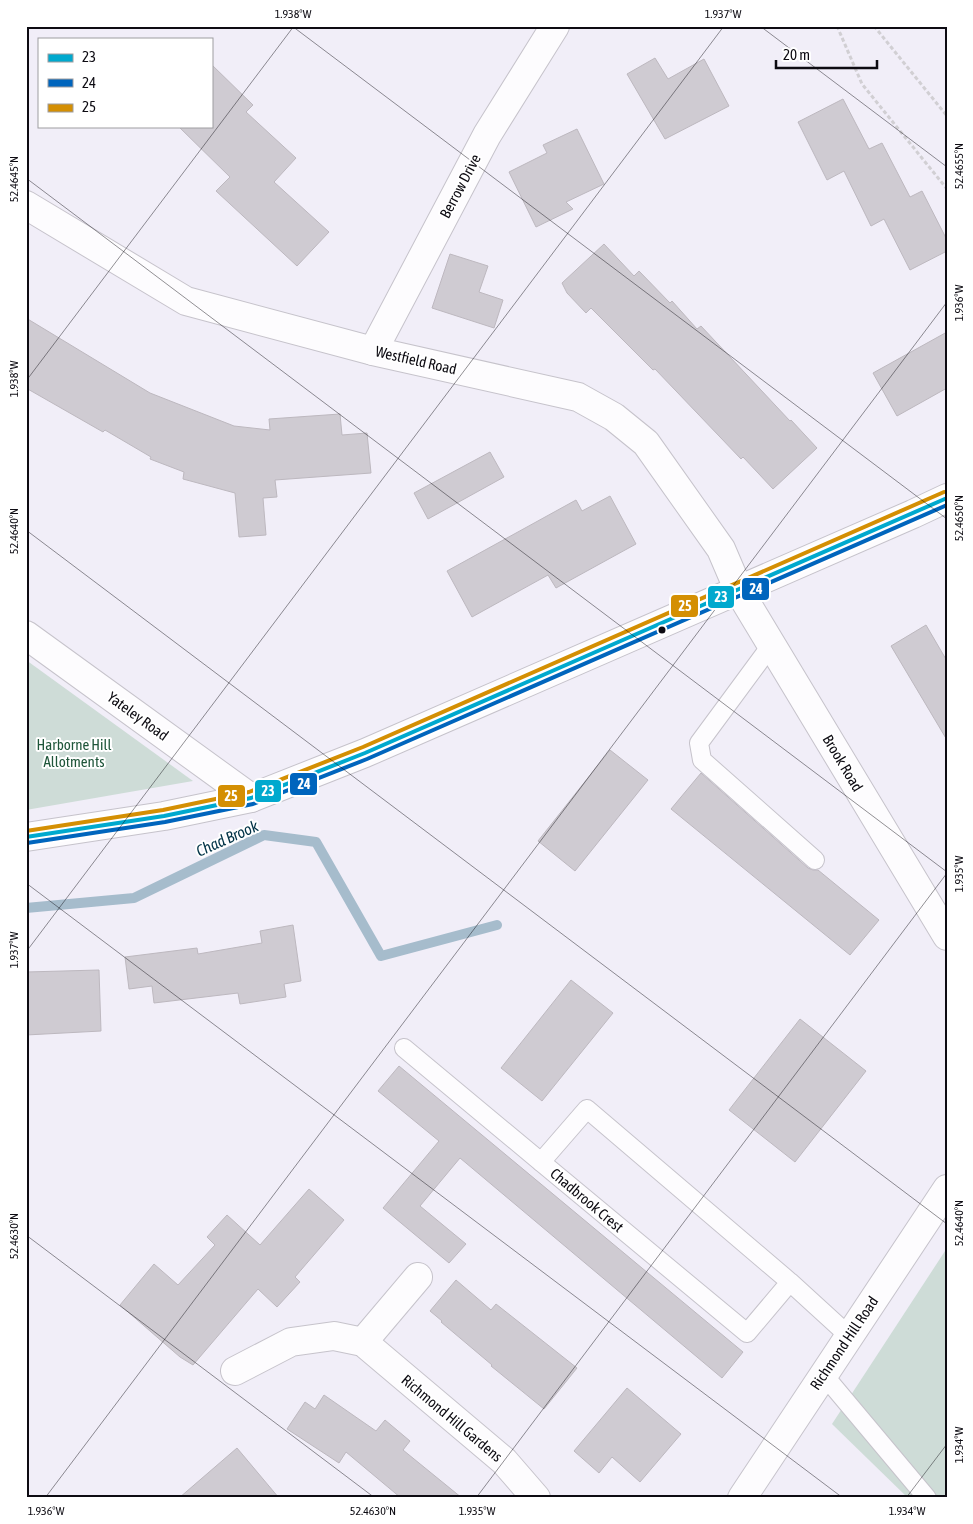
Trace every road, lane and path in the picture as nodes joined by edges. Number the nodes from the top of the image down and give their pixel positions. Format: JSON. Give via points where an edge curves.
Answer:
{"nodes":[{"id":1,"x":555,"y":26,"type":"edge"},
{"id":2,"x":837,"y":26,"type":"edge"},
{"id":3,"x":874,"y":26,"type":"edge"},
{"id":4,"x":947,"y":116,"type":"edge"},
{"id":5,"x":947,"y":190,"type":"edge"},
{"id":6,"x":26,"y":205,"type":"edge"},
{"id":7,"x":372,"y":351,"type":"junction"},
{"id":8,"x":947,"y":498,"type":"edge"},
{"id":9,"x":739,"y":591,"type":"junction"},
{"id":10,"x":26,"y":634,"type":"edge"},
{"id":11,"x":772,"y":644,"type":"junction"},
{"id":12,"x":251,"y":798,"type":"junction"},
{"id":13,"x":26,"y":837,"type":"edge"},
{"id":14,"x":815,"y":860,"type":"dead end"},
{"id":15,"x":947,"y":936,"type":"edge"},
{"id":16,"x":404,"y":1048,"type":"dead end"},
{"id":17,"x":541,"y":1162,"type":"junction"},
{"id":18,"x":947,"y":1190,"type":"edge"},
{"id":19,"x":418,"y":1277,"type":"dead end"},
{"id":20,"x":790,"y":1282,"type":"junction"},
{"id":21,"x":848,"y":1335,"type":"junction"},
{"id":22,"x":363,"y":1342,"type":"junction"},
{"id":23,"x":235,"y":1371,"type":"dead end"},
{"id":24,"x":823,"y":1374,"type":"junction"},
{"id":25,"x":536,"y":1498,"type":"edge"},
{"id":26,"x":742,"y":1498,"type":"edge"},
{"id":27,"x":927,"y":1498,"type":"edge"}],
"edges":[{"from":1,"to":7,"type":"street","name":"Berrow Drive","via":[[487,135]]},
{"from":2,"to":5,"type":"path","via":[[862,84]]},
{"from":3,"to":4,"type":"path"},
{"from":6,"to":7,"type":"street","name":"Westfield Road","via":[[186,302]]},
{"from":7,"to":9,"type":"street","name":"Westfield Road","via":[[578,397],[614,417],[646,443],[721,549]]},
{"from":8,"to":9,"type":"street"},
{"from":9,"to":11,"type":"street","name":"Brook Road"},
{"from":9,"to":12,"type":"street","via":[[365,753]]},
{"from":10,"to":12,"type":"street","name":"Yateley Road"},
{"from":11,"to":14,"type":"lane","via":[[699,743],[702,760]]},
{"from":11,"to":15,"type":"street","name":"Brook Road"},
{"from":12,"to":13,"type":"street","via":[[164,816]]},
{"from":16,"to":17,"type":"lane"},
{"from":17,"to":20,"type":"lane","name":"Chadbrook Crest","via":[[747,1334]]},
{"from":17,"to":20,"type":"lane","name":"Chadbrook Crest","via":[[587,1109]]},
{"from":18,"to":21,"type":"street","name":"Richmond Hill Road"},
{"from":19,"to":22,"type":"street"},
{"from":20,"to":21,"type":"lane","name":"Chadbrook Crest"},
{"from":21,"to":24,"type":"street","name":"Richmond Hill Road"},
{"from":22,"to":23,"type":"street","name":"Richmond Hill Gardens","via":[[334,1336],[291,1342]]},
{"from":22,"to":25,"type":"street","name":"Richmond Hill Gardens","via":[[504,1461]]},
{"from":24,"to":26,"type":"street","name":"Richmond Hill Road"},
{"from":24,"to":27,"type":"lane"}]}
